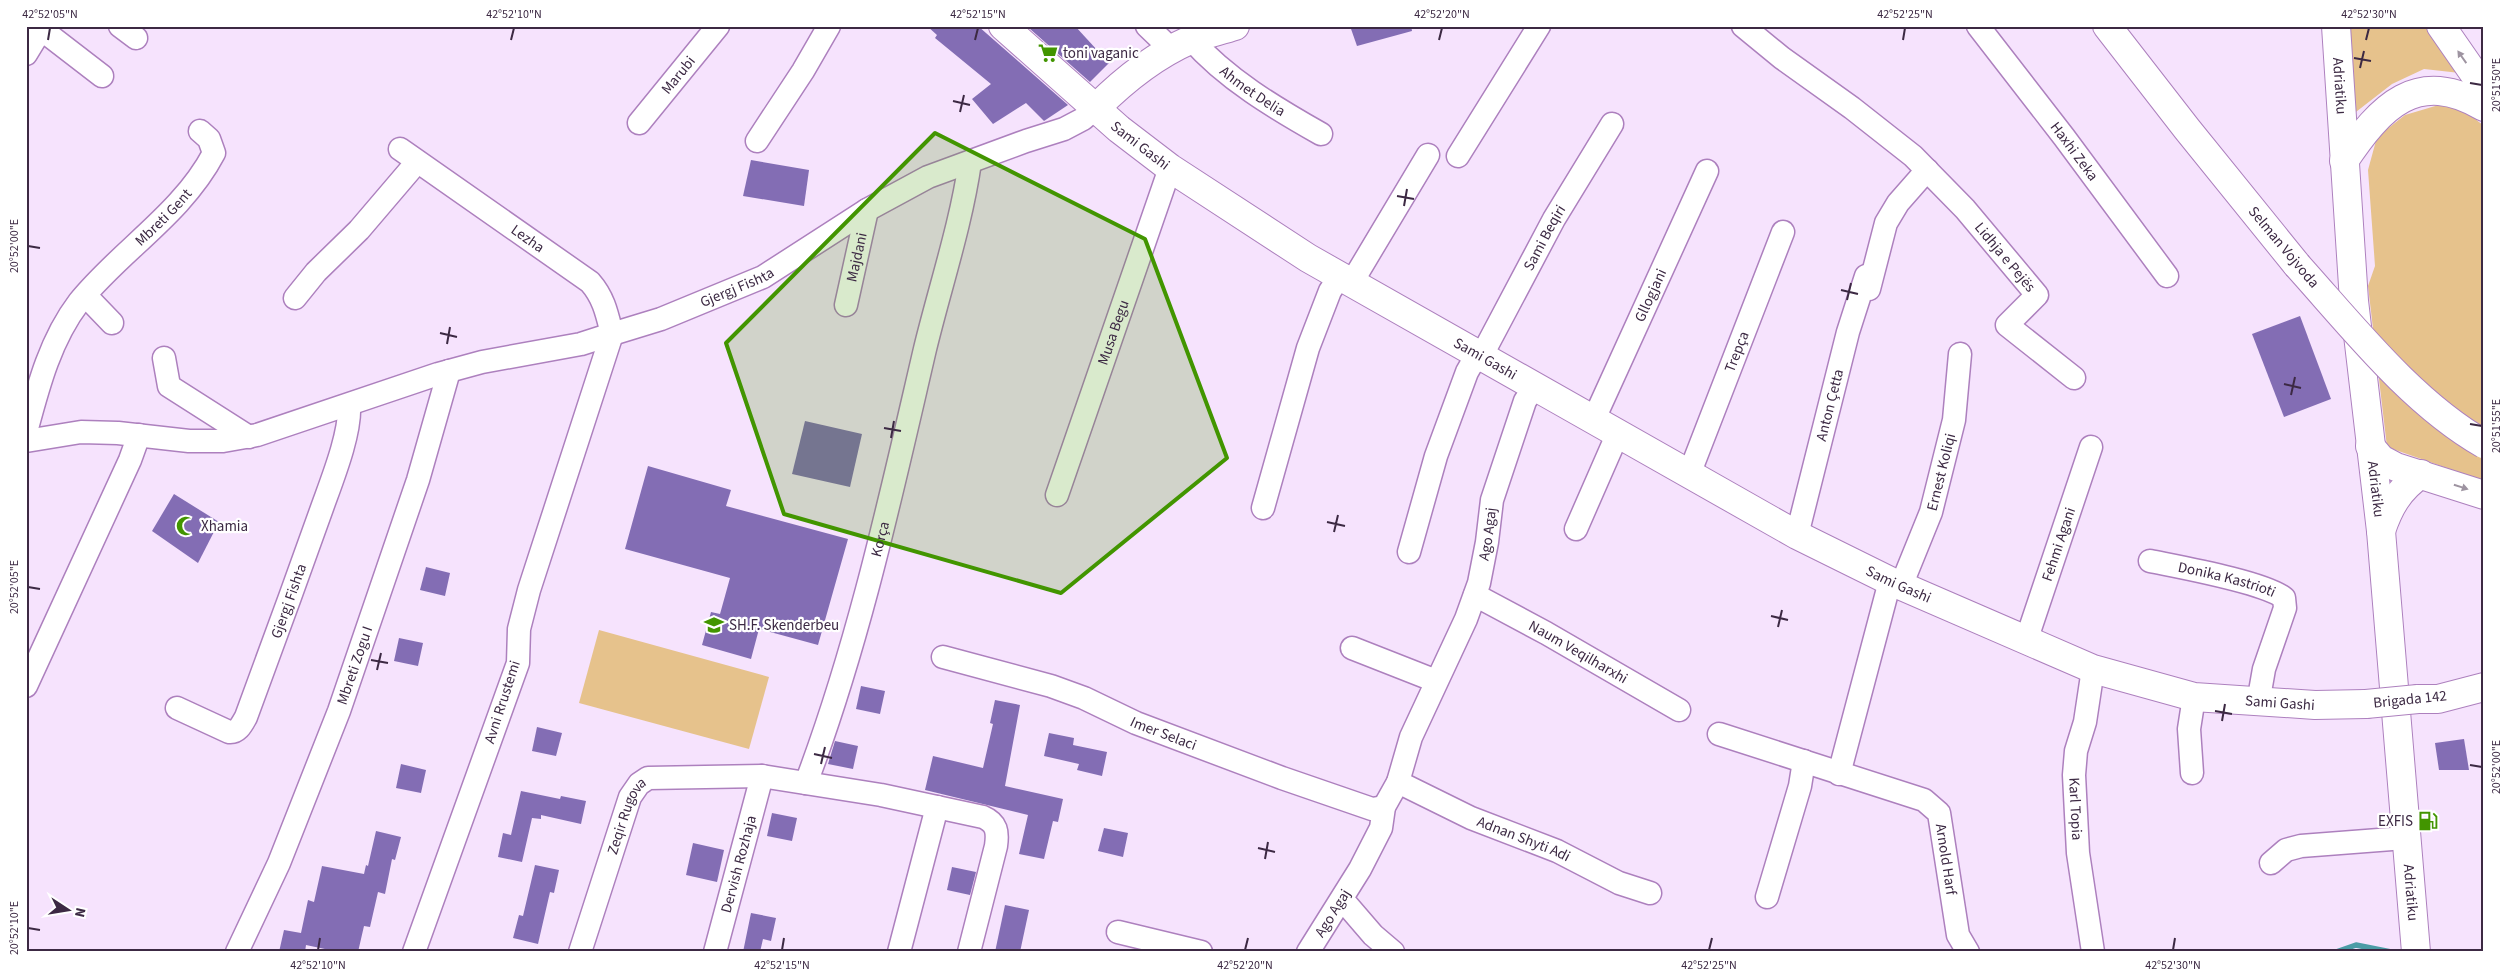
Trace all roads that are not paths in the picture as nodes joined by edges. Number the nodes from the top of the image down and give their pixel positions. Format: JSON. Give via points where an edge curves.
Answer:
{"nodes":[{"id":1,"x":718,"y":26,"type":"edge"},
{"id":2,"x":829,"y":26,"type":"edge"},
{"id":3,"x":1003,"y":26,"type":"edge"},
{"id":4,"x":1147,"y":26,"type":"edge"},
{"id":5,"x":1235,"y":26,"type":"edge"},
{"id":6,"x":1539,"y":26,"type":"edge"},
{"id":7,"x":1743,"y":26,"type":"edge"},
{"id":8,"x":1978,"y":26,"type":"edge"},
{"id":9,"x":2107,"y":26,"type":"edge"},
{"id":10,"x":2336,"y":26,"type":"edge"},
{"id":11,"x":2441,"y":26,"type":"edge"},
{"id":12,"x":42,"y":28,"type":"edge"},
{"id":13,"x":1181,"y":45,"type":"junction"},
{"id":14,"x":26,"y":54,"type":"edge"},
{"id":15,"x":102,"y":76,"type":"dead end"},
{"id":16,"x":2484,"y":88,"type":"edge"},
{"id":17,"x":1097,"y":107,"type":"junction"},
{"id":18,"x":2484,"y":107,"type":"edge"},
{"id":19,"x":639,"y":123,"type":"dead end"},
{"id":20,"x":1612,"y":124,"type":"dead end"},
{"id":21,"x":200,"y":131,"type":"dead end"},
{"id":22,"x":1321,"y":134,"type":"dead end"},
{"id":23,"x":757,"y":141,"type":"dead end"},
{"id":24,"x":1428,"y":155,"type":"dead end"},
{"id":25,"x":1458,"y":156,"type":"dead end"},
{"id":26,"x":2344,"y":161,"type":"junction"},
{"id":27,"x":970,"y":162,"type":"junction"},
{"id":28,"x":1170,"y":168,"type":"junction"},
{"id":29,"x":1927,"y":170,"type":"junction"},
{"id":30,"x":1707,"y":171,"type":"dead end"},
{"id":31,"x":867,"y":210,"type":"junction"},
{"id":32,"x":1783,"y":232,"type":"dead end"},
{"id":33,"x":2167,"y":276,"type":"dead end"},
{"id":34,"x":1346,"y":279,"type":"junction"},
{"id":35,"x":86,"y":296,"type":"junction"},
{"id":36,"x":295,"y":298,"type":"dead end"},
{"id":37,"x":846,"y":305,"type":"dead end"},
{"id":38,"x":112,"y":323,"type":"dead end"},
{"id":39,"x":612,"y":334,"type":"junction"},
{"id":40,"x":1960,"y":354,"type":"dead end"},
{"id":41,"x":1482,"y":355,"type":"junction"},
{"id":42,"x":164,"y":358,"type":"dead end"},
{"id":43,"x":449,"y":371,"type":"junction"},
{"id":44,"x":2074,"y":378,"type":"dead end"},
{"id":45,"x":1535,"y":386,"type":"junction"},
{"id":46,"x":349,"y":405,"type":"junction"},
{"id":47,"x":1594,"y":419,"type":"junction"},
{"id":48,"x":26,"y":432,"type":"edge"},
{"id":49,"x":1618,"y":433,"type":"junction"},
{"id":50,"x":139,"y":435,"type":"junction"},
{"id":51,"x":249,"y":437,"type":"junction"},
{"id":52,"x":26,"y":441,"type":"edge"},
{"id":53,"x":2484,"y":444,"type":"edge"},
{"id":54,"x":2370,"y":446,"type":"junction"},
{"id":55,"x":2092,"y":447,"type":"dead end"},
{"id":56,"x":1690,"y":472,"type":"junction"},
{"id":57,"x":2421,"y":474,"type":"junction"},
{"id":58,"x":1057,"y":495,"type":"dead end"},
{"id":59,"x":2484,"y":495,"type":"edge"},
{"id":60,"x":1262,"y":508,"type":"dead end"},
{"id":61,"x":1576,"y":529,"type":"dead end"},
{"id":62,"x":2381,"y":531,"type":"junction"},
{"id":63,"x":1797,"y":535,"type":"junction"},
{"id":64,"x":1409,"y":552,"type":"dead end"},
{"id":65,"x":2150,"y":560,"type":"dead end"},
{"id":66,"x":1896,"y":583,"type":"junction"},
{"id":67,"x":1475,"y":595,"type":"junction"},
{"id":68,"x":2026,"y":641,"type":"junction"},
{"id":69,"x":1352,"y":648,"type":"dead end"},
{"id":70,"x":943,"y":657,"type":"dead end"},
{"id":71,"x":2093,"y":668,"type":"junction"},
{"id":72,"x":1436,"y":681,"type":"junction"},
{"id":73,"x":26,"y":686,"type":"edge"},
{"id":74,"x":2484,"y":687,"type":"edge"},
{"id":75,"x":2194,"y":697,"type":"junction"},
{"id":76,"x":2258,"y":703,"type":"junction"},
{"id":77,"x":2366,"y":704,"type":"joint"},
{"id":78,"x":177,"y":708,"type":"dead end"},
{"id":79,"x":1679,"y":710,"type":"dead end"},
{"id":80,"x":1719,"y":734,"type":"dead end"},
{"id":81,"x":1804,"y":761,"type":"junction"},
{"id":82,"x":2192,"y":773,"type":"dead end"},
{"id":83,"x":1840,"y":774,"type":"junction"},
{"id":84,"x":762,"y":776,"type":"junction"},
{"id":85,"x":1398,"y":782,"type":"junction"},
{"id":86,"x":806,"y":783,"type":"junction"},
{"id":87,"x":937,"y":807,"type":"junction"},
{"id":88,"x":1384,"y":807,"type":"junction"},
{"id":89,"x":2405,"y":838,"type":"junction"},
{"id":90,"x":2271,"y":862,"type":"dead end"},
{"id":91,"x":1650,"y":893,"type":"dead end"},
{"id":92,"x":1767,"y":898,"type":"dead end"},
{"id":93,"x":1342,"y":899,"type":"junction"},
{"id":94,"x":1118,"y":932,"type":"dead end"},
{"id":95,"x":237,"y":952,"type":"edge"},
{"id":96,"x":414,"y":952,"type":"edge"},
{"id":97,"x":580,"y":952,"type":"edge"},
{"id":98,"x":715,"y":952,"type":"edge"},
{"id":99,"x":899,"y":952,"type":"edge"},
{"id":100,"x":969,"y":952,"type":"edge"},
{"id":101,"x":1201,"y":952,"type":"edge"},
{"id":102,"x":1308,"y":952,"type":"edge"},
{"id":103,"x":1393,"y":952,"type":"edge"},
{"id":104,"x":1968,"y":952,"type":"edge"},
{"id":105,"x":2093,"y":952,"type":"edge"},
{"id":106,"x":2416,"y":952,"type":"edge"}],
"edges":[{"from":1,"to":19,"type":"street","name":"Marubi"},
{"from":2,"to":23,"type":"street"},
{"from":3,"to":17,"type":"main road","name":"Sami Gashi"},
{"from":4,"to":13,"type":"street","name":"Ahmet Delia"},
{"from":5,"to":13,"type":"main road"},
{"from":6,"to":25,"type":"street"},
{"from":7,"to":29,"type":"street","name":"Lidhja e Pejës","via":[[1852,108]]},
{"from":8,"to":33,"type":"street","name":"Haxhi Zeka"},
{"from":9,"to":53,"type":"main road","name":"Selman Vojvoda","bridge":true,"via":[[2297,265],[2389,368],[2464,433]]},
{"from":10,"to":26,"type":"main road","name":"Adriatiku"},
{"from":16,"to":11,"type":"main road","one_way":true},
{"from":12,"to":14,"type":"street"},
{"from":12,"to":15,"type":"street"},
{"from":13,"to":17,"type":"main road","via":[[1121,84]]},
{"from":13,"to":22,"type":"street","name":"Ahmet Delia","via":[[1204,54],[1288,116]]},
{"from":17,"to":27,"type":"street","name":"Gjergj Fishta","via":[[1064,129]]},
{"from":17,"to":28,"type":"main road","name":"Sami Gashi","via":[[1119,129]]},
{"from":18,"to":26,"type":"main road","via":[[2444,90],[2415,93],[2379,116]]},
{"from":20,"to":41,"type":"street","name":"Sami Beqiri","via":[[1554,219]]},
{"from":21,"to":35,"type":"street","name":"Mbreti Gent","via":[[209,139],[214,153],[205,171],[165,218]]},
{"from":24,"to":34,"type":"street"},
{"from":26,"to":54,"type":"main road","name":"Adriatiku","via":[[2354,301]]},
{"from":27,"to":31,"type":"street","name":"Gjergj Fishta","via":[[928,176]]},
{"from":27,"to":86,"type":"street","name":"Korça","via":[[966,190],[930,326],[880,541],[820,747]]},
{"from":28,"to":34,"type":"main road","name":"Sami Gashi"},
{"from":28,"to":58,"type":"street","name":"Musa Begu"},
{"from":29,"to":44,"type":"street","name":"Lidhja e Pejës","via":[[1965,209],[2037,295],[2006,325]]},
{"from":29,"to":63,"type":"street","name":"Anton Çetta","via":[[1898,203],[1886,223],[1848,332]]},
{"from":30,"to":47,"type":"street","name":"Gllogjani"},
{"from":31,"to":37,"type":"street","name":"Majdani"},
{"from":31,"to":39,"type":"street","name":"Gjergj Fishta","via":[[763,277],[678,312]]},
{"from":32,"to":56,"type":"street","name":"Trepça"},
{"from":34,"to":41,"type":"main road","name":"Sami Gashi"},
{"from":34,"to":60,"type":"street","via":[[1330,291],[1308,348]]},
{"from":35,"to":38,"type":"street"},
{"from":35,"to":48,"type":"street","name":"Mbreti Gent","via":[[56,338]]},
{"from":36,"to":39,"type":"street","name":"Lezha","via":[[316,272],[359,230],[409,156],[590,282],[606,306]]},
{"from":39,"to":43,"type":"street","name":"Gjergj Fishta","via":[[581,344]]},
{"from":39,"to":96,"type":"street","name":"Avni Rrustemi","via":[[530,590],[519,629],[518,663]]},
{"from":40,"to":66,"type":"street","name":"Ernest Koliqi","via":[[1954,420],[1931,512]]},
{"from":41,"to":45,"type":"main road","name":"Sami Gashi"},
{"from":41,"to":64,"type":"street","name":"Sami Beqiri","via":[[1470,365],[1436,456]]},
{"from":42,"to":51,"type":"street","via":[[168,386]]},
{"from":43,"to":46,"type":"street","name":"Gjergj Fishta"},
{"from":43,"to":95,"type":"street","name":"Mbreti Zogu I","via":[[418,480],[338,711],[279,863]]},
{"from":45,"to":47,"type":"main road","name":"Sami Gashi"},
{"from":45,"to":67,"type":"street","name":"Ago Agaj","via":[[1518,419],[1492,500]]},
{"from":46,"to":51,"type":"street","name":"Gjergj Fishta"},
{"from":46,"to":78,"type":"street","name":"Gjergj Fishta","via":[[350,418],[331,482],[240,728],[229,732]]},
{"from":47,"to":49,"type":"main road","name":"Sami Gashi"},
{"from":49,"to":56,"type":"main road","name":"Sami Gashi"},
{"from":49,"to":61,"type":"street"},
{"from":50,"to":51,"type":"street","name":"Gjergj Fishta","via":[[189,441]]},
{"from":50,"to":52,"type":"street","name":"Gjergj Fishta","via":[[81,432]]},
{"from":50,"to":73,"type":"street"},
{"from":54,"to":57,"type":"main road","via":[[2388,463]]},
{"from":54,"to":62,"type":"main road","name":"Adriatiku"},
{"from":55,"to":68,"type":"street","name":"Fehmi Agani"},
{"from":56,"to":63,"type":"main road","name":"Sami Gashi"},
{"from":57,"to":59,"type":"main road","one_way":true},
{"from":57,"to":62,"type":"main road","via":[[2395,499]]},
{"from":62,"to":89,"type":"main road","name":"Adriatiku"},
{"from":63,"to":66,"type":"main road","name":"Sami Gashi"},
{"from":65,"to":76,"type":"street","name":"Donika Kastrioti","via":[[2278,593],[2284,598],[2285,608],[2264,669]]},
{"from":66,"to":68,"type":"main road","name":"Sami Gashi"},
{"from":66,"to":83,"type":"street"},
{"from":67,"to":72,"type":"street","name":"Ago Agaj"},
{"from":67,"to":79,"type":"street","name":"Naum Veqilharxhi"},
{"from":68,"to":71,"type":"main road","name":"Sami Gashi"},
{"from":69,"to":72,"type":"street"},
{"from":70,"to":88,"type":"street","name":"Imer Selaci","via":[[1051,686],[1136,723],[1282,778],[1372,809]]},
{"from":71,"to":75,"type":"main road","name":"Sami Gashi"},
{"from":71,"to":105,"type":"street","name":"Karl Topia","via":[[2074,775],[2078,853]]},
{"from":72,"to":85,"type":"street","name":"Ago Agaj","via":[[1411,736]]},
{"from":74,"to":77,"type":"main road","name":"Brigada 142","bridge":true,"via":[[2438,699]]},
{"from":75,"to":76,"type":"main road","name":"Sami Gashi"},
{"from":75,"to":82,"type":"street","via":[[2189,729]]},
{"from":76,"to":77,"type":"main road","name":"Sami Gashi"},
{"from":80,"to":81,"type":"street","name":"Arnold Harf"},
{"from":81,"to":83,"type":"street","name":"Arnold Harf"},
{"from":81,"to":92,"type":"street","via":[[1800,786]]},
{"from":83,"to":104,"type":"street","name":"Arnold Harf","via":[[1924,800],[1939,813],[1958,935]]},
{"from":84,"to":86,"type":"street","name":"Zeqir Rugova"},
{"from":84,"to":97,"type":"street","name":"Zeqir Rugova","via":[[664,776],[648,778],[639,784],[630,797]]},
{"from":84,"to":98,"type":"street","name":"Dervish Rozhaja"},
{"from":85,"to":88,"type":"street","name":"Ago Agaj"},
{"from":85,"to":91,"type":"street","name":"Adnan Shyti Adi","via":[[1472,818],[1556,851],[1619,883]]},
{"from":86,"to":87,"type":"street"},
{"from":87,"to":99,"type":"street"},
{"from":87,"to":100,"type":"street","via":[[983,817],[996,826],[996,846]]},
{"from":88,"to":93,"type":"street","name":"Ago Agaj","via":[[1381,828]]},
{"from":89,"to":90,"type":"street","via":[[2301,846],[2286,850]]},
{"from":89,"to":106,"type":"main road","name":"Adriatiku"},
{"from":93,"to":102,"type":"street","name":"Ago Agaj"},
{"from":93,"to":103,"type":"street","via":[[1373,935]]},
{"from":94,"to":101,"type":"street"}]}
